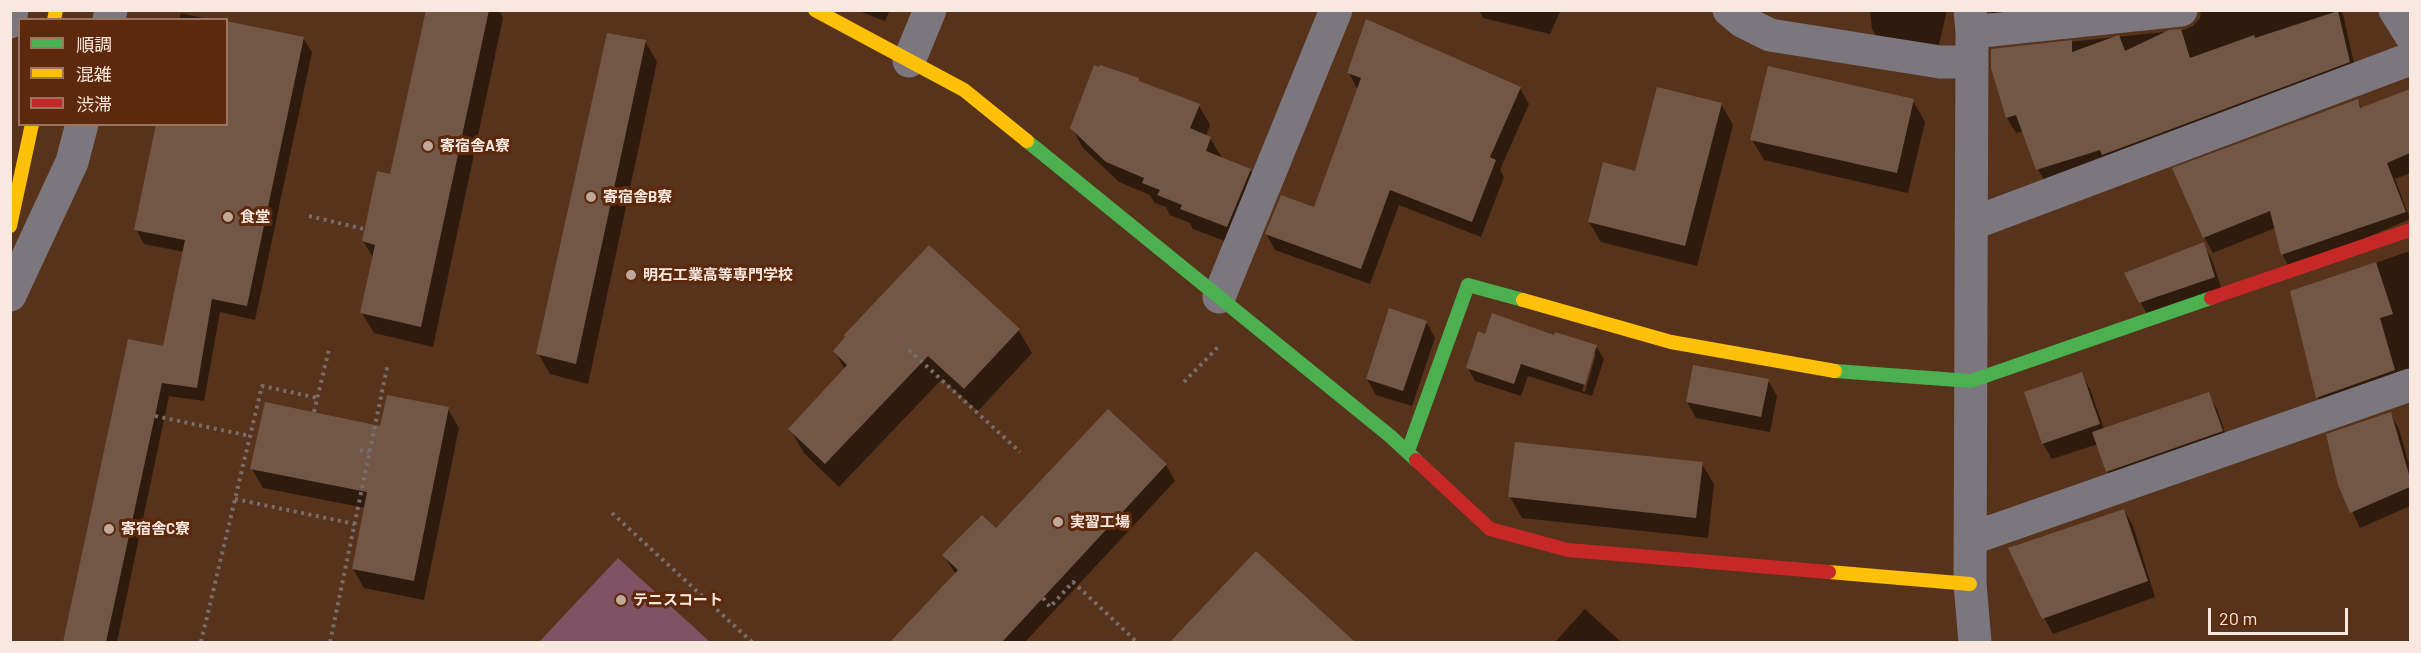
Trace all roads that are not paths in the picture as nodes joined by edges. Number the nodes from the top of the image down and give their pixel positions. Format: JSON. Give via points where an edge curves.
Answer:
{"nodes":[{"id":1,"x":12,"y":10,"type":"edge"},
{"id":2,"x":815,"y":10,"type":"edge"},
{"id":3,"x":930,"y":10,"type":"edge"},
{"id":4,"x":1336,"y":10,"type":"edge"},
{"id":5,"x":1729,"y":10,"type":"edge"},
{"id":6,"x":2181,"y":10,"type":"edge"},
{"id":7,"x":2396,"y":10,"type":"edge"},
{"id":8,"x":10,"y":22,"type":"edge"},
{"id":9,"x":2410,"y":34,"type":"edge"},
{"id":10,"x":1971,"y":35,"type":"edge"},
{"id":11,"x":2410,"y":59,"type":"edge"},
{"id":12,"x":909,"y":61,"type":"junction"},
{"id":13,"x":32,"y":126,"type":"edge"},
{"id":14,"x":81,"y":126,"type":"edge"},
{"id":15,"x":1971,"y":224,"type":"junction"},
{"id":16,"x":10,"y":226,"type":"edge"},
{"id":17,"x":2410,"y":230,"type":"edge"},
{"id":18,"x":10,"y":295,"type":"edge"},
{"id":19,"x":1219,"y":297,"type":"junction"},
{"id":20,"x":1971,"y":381,"type":"junction"},
{"id":21,"x":2410,"y":385,"type":"edge"},
{"id":22,"x":1408,"y":451,"type":"junction"},
{"id":23,"x":1970,"y":539,"type":"junction"},
{"id":24,"x":1970,"y":584,"type":"junction"},
{"id":25,"x":1975,"y":642,"type":"edge"}],
"edges":[{"from":1,"to":8,"type":"street"},
{"from":2,"to":12,"type":"street"},
{"from":3,"to":12,"type":"street"},
{"from":4,"to":19,"type":"street"},
{"from":5,"to":10,"type":"street","via":[[1770,35],[1940,62]]},
{"from":6,"to":10,"type":"street"},
{"from":7,"to":9,"type":"street"},
{"from":10,"to":15,"type":"street"},
{"from":11,"to":15,"type":"street"},
{"from":12,"to":19,"type":"street","via":[[964,90]]},
{"from":13,"to":16,"type":"street"},
{"from":14,"to":18,"type":"street","via":[[72,162]]},
{"from":15,"to":20,"type":"street"},
{"from":17,"to":20,"type":"street"},
{"from":19,"to":22,"type":"street"},
{"from":20,"to":22,"type":"street","via":[[1827,370],[1671,342],[1468,285]]},
{"from":20,"to":23,"type":"street"},
{"from":21,"to":23,"type":"street"},
{"from":22,"to":24,"type":"street","via":[[1490,529],[1568,550]]},
{"from":23,"to":24,"type":"street"},
{"from":24,"to":25,"type":"street"}]}
